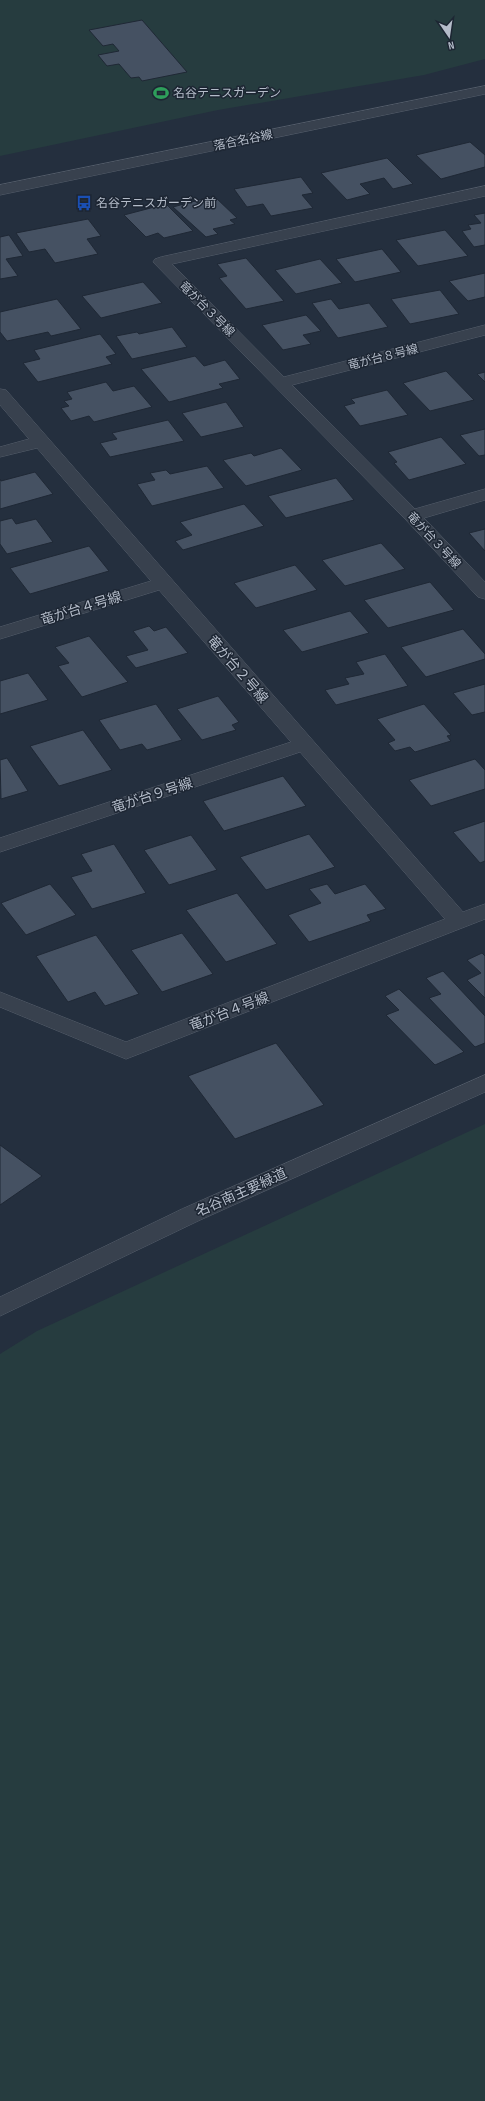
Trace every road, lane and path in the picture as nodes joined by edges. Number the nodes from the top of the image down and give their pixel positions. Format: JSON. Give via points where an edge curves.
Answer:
{"nodes":[{"id":1,"x":485,"y":90,"type":"edge"},
{"id":2,"x":0,"y":190,"type":"edge"},
{"id":3,"x":485,"y":191,"type":"edge"},
{"id":4,"x":485,"y":330,"type":"edge"},
{"id":5,"x":280,"y":383,"type":"junction"},
{"id":6,"x":0,"y":394,"type":"edge"},
{"id":7,"x":41,"y":441,"type":"junction"},
{"id":8,"x":0,"y":452,"type":"edge"},
{"id":9,"x":485,"y":494,"type":"edge"},
{"id":10,"x":412,"y":516,"type":"junction"},
{"id":11,"x":163,"y":583,"type":"junction"},
{"id":12,"x":485,"y":593,"type":"edge"},
{"id":13,"x":0,"y":632,"type":"edge"},
{"id":14,"x":304,"y":744,"type":"junction"},
{"id":15,"x":0,"y":845,"type":"edge"},
{"id":16,"x":485,"y":910,"type":"edge"},
{"id":17,"x":459,"y":921,"type":"junction"},
{"id":18,"x":0,"y":999,"type":"edge"},
{"id":19,"x":485,"y":1083,"type":"edge"},
{"id":20,"x":0,"y":1307,"type":"edge"}],
"edges":[{"from":1,"to":2,"type":"street","name":"落合名谷線"},
{"from":3,"to":5,"type":"street","name":"竜が台３号線","via":[[161,262]]},
{"from":4,"to":5,"type":"street","name":"竜が台８号線"},
{"from":5,"to":10,"type":"street","name":"竜が台３号線"},
{"from":6,"to":7,"type":"street","name":"竜が台２号線"},
{"from":7,"to":8,"type":"street"},
{"from":7,"to":11,"type":"street","name":"竜が台２号線"},
{"from":9,"to":10,"type":"street"},
{"from":10,"to":12,"type":"street","name":"竜が台３号線"},
{"from":11,"to":13,"type":"street","name":"竜が台４号線"},
{"from":11,"to":14,"type":"street","name":"竜が台２号線"},
{"from":14,"to":15,"type":"street","name":"竜が台９号線"},
{"from":14,"to":17,"type":"street","name":"竜が台２号線"},
{"from":16,"to":17,"type":"street"},
{"from":17,"to":18,"type":"street","name":"竜が台４号線","via":[[126,1051]]},
{"from":19,"to":20,"type":"street","name":"名谷南主要緑道","via":[[190,1215]]}]}
